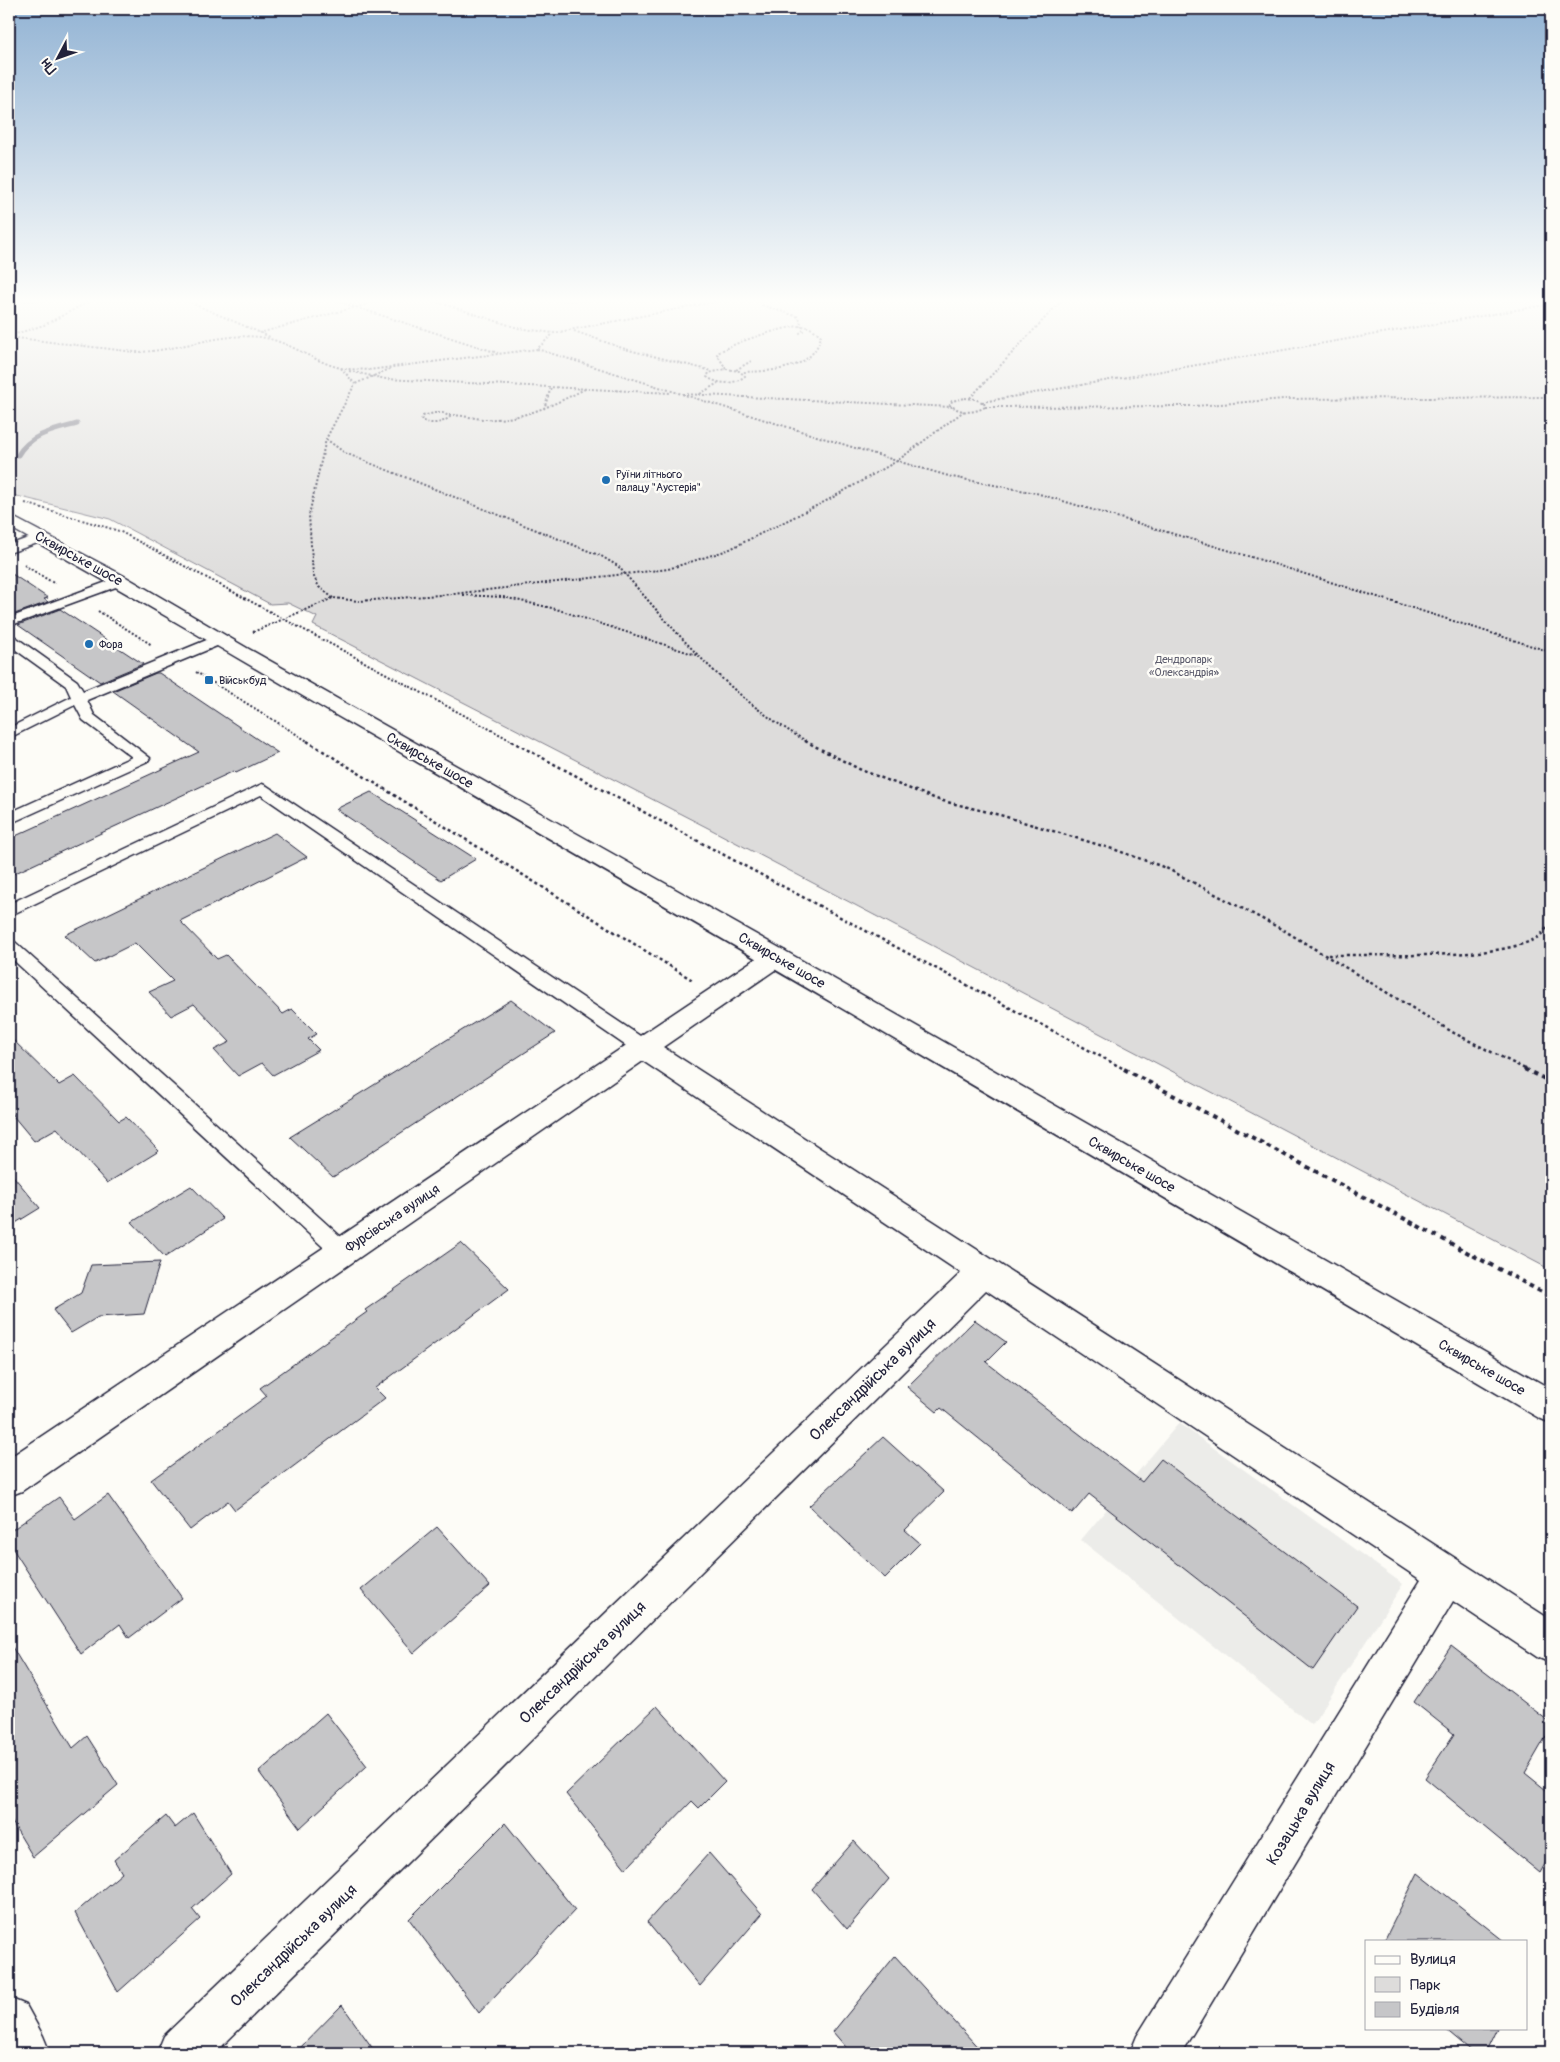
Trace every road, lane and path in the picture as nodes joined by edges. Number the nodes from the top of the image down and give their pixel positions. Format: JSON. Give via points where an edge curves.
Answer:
{"nodes":[{"id":1,"x":349,"y":397,"type":"edge"},
{"id":2,"x":548,"y":397,"type":"edge"},
{"id":3,"x":570,"y":397,"type":"edge"},
{"id":4,"x":688,"y":397,"type":"edge"},
{"id":5,"x":746,"y":397,"type":"edge"},
{"id":6,"x":1010,"y":397,"type":"edge"},
{"id":7,"x":1521,"y":397,"type":"edge"},
{"id":8,"x":970,"y":398,"type":"joint"},
{"id":9,"x":982,"y":402,"type":"junction"},
{"id":10,"x":952,"y":407,"type":"junction"},
{"id":11,"x":985,"y":407,"type":"junction"},
{"id":12,"x":544,"y":410,"type":"junction"},
{"id":13,"x":964,"y":411,"type":"junction"},
{"id":14,"x":449,"y":415,"type":"junction"},
{"id":15,"x":326,"y":439,"type":"junction"},
{"id":16,"x":896,"y":461,"type":"junction"},
{"id":17,"x":13,"y":511,"type":"edge"},
{"id":18,"x":42,"y":537,"type":"junction"},
{"id":19,"x":9,"y":549,"type":"edge"},
{"id":20,"x":17,"y":561,"type":"dead end"},
{"id":21,"x":626,"y":575,"type":"junction"},
{"id":22,"x":120,"y":581,"type":"junction"},
{"id":23,"x":453,"y":594,"type":"junction"},
{"id":24,"x":75,"y":597,"type":"junction"},
{"id":25,"x":333,"y":598,"type":"junction"},
{"id":26,"x":282,"y":619,"type":"junction"},
{"id":27,"x":9,"y":622,"type":"edge"},
{"id":28,"x":250,"y":633,"type":"dead end"},
{"id":29,"x":9,"y":639,"type":"edge"},
{"id":30,"x":220,"y":640,"type":"junction"},
{"id":31,"x":1551,"y":652,"type":"edge"},
{"id":32,"x":696,"y":655,"type":"junction"},
{"id":33,"x":174,"y":658,"type":"junction"},
{"id":34,"x":79,"y":698,"type":"junction"},
{"id":35,"x":9,"y":734,"type":"edge"},
{"id":36,"x":9,"y":819,"type":"edge"},
{"id":37,"x":9,"y":911,"type":"edge"},
{"id":38,"x":1551,"y":924,"type":"edge"},
{"id":39,"x":9,"y":946,"type":"edge"},
{"id":40,"x":1327,"y":955,"type":"junction"},
{"id":41,"x":776,"y":957,"type":"junction"},
{"id":42,"x":718,"y":996,"type":"junction"},
{"id":43,"x":642,"y":1047,"type":"junction"},
{"id":44,"x":1551,"y":1082,"type":"edge"},
{"id":45,"x":342,"y":1252,"type":"junction"},
{"id":46,"x":984,"y":1271,"type":"junction"},
{"id":47,"x":1551,"y":1297,"type":"edge"},
{"id":48,"x":1551,"y":1407,"type":"edge"},
{"id":49,"x":9,"y":1479,"type":"edge"},
{"id":50,"x":1447,"y":1574,"type":"junction"},
{"id":51,"x":1551,"y":1643,"type":"edge"},
{"id":52,"x":9,"y":2022,"type":"edge"},
{"id":53,"x":26,"y":2053,"type":"edge"},
{"id":54,"x":181,"y":2053,"type":"edge"},
{"id":55,"x":1154,"y":2053,"type":"edge"}],
"edges":[{"from":1,"to":15,"type":"path"},
{"from":2,"to":12,"type":"path"},
{"from":3,"to":12,"type":"path"},
{"from":4,"to":16,"type":"path"},
{"from":5,"to":10,"type":"path"},
{"from":6,"to":9,"type":"path"},
{"from":7,"to":11,"type":"path","via":[[1284,399],[1195,406]]},
{"from":8,"to":9,"type":"path"},
{"from":8,"to":10,"type":"path","via":[[952,401]]},
{"from":9,"to":11,"type":"path"},
{"from":10,"to":13,"type":"path"},
{"from":11,"to":13,"type":"path"},
{"from":12,"to":14,"type":"path","via":[[503,418]]},
{"from":13,"to":16,"type":"path"},
{"from":14,"to":14,"type":"path","via":[[434,413],[422,416],[420,420],[438,423],[447,421]]},
{"from":15,"to":21,"type":"path","via":[[345,453],[601,556]]},
{"from":15,"to":25,"type":"path","via":[[309,515],[313,575],[319,587]]},
{"from":16,"to":21,"type":"path","via":[[828,500],[728,550],[668,569]]},
{"from":16,"to":31,"type":"path","via":[[1080,506]]},
{"from":17,"to":18,"type":"street","name":"Сквирське шосе"},
{"from":17,"to":26,"type":"path","via":[[119,531]]},
{"from":18,"to":19,"type":"lane"},
{"from":18,"to":22,"type":"street","name":"Сквирське шосе"},
{"from":20,"to":24,"type":"path"},
{"from":21,"to":23,"type":"path"},
{"from":21,"to":32,"type":"path"},
{"from":22,"to":24,"type":"lane"},
{"from":22,"to":30,"type":"street","name":"Сквирське шосе"},
{"from":23,"to":25,"type":"path","via":[[359,601]]},
{"from":23,"to":32,"type":"path","via":[[503,597],[556,609]]},
{"from":24,"to":27,"type":"lane"},
{"from":24,"to":33,"type":"path"},
{"from":25,"to":26,"type":"path"},
{"from":26,"to":28,"type":"path"},
{"from":26,"to":47,"type":"path"},
{"from":29,"to":34,"type":"lane","via":[[72,684]]},
{"from":30,"to":33,"type":"lane"},
{"from":30,"to":41,"type":"street","name":"Сквирське шосе"},
{"from":32,"to":40,"type":"path","via":[[788,731],[861,770],[939,800],[1116,850],[1166,868]]},
{"from":33,"to":34,"type":"lane"},
{"from":33,"to":42,"type":"path"},
{"from":34,"to":35,"type":"lane"},
{"from":34,"to":36,"type":"lane","via":[[88,717],[143,758]]},
{"from":37,"to":43,"type":"lane","via":[[262,789]]},
{"from":38,"to":40,"type":"path","via":[[1539,937],[1517,946],[1466,953]]},
{"from":39,"to":45,"type":"lane"},
{"from":40,"to":44,"type":"path","via":[[1454,1033]]},
{"from":41,"to":42,"type":"street","name":"Фурсівська вулиця"},
{"from":41,"to":48,"type":"street","name":"Сквирське шосе"},
{"from":42,"to":43,"type":"street","name":"Фурсівська вулиця"},
{"from":43,"to":45,"type":"street","name":"Фурсівська вулиця"},
{"from":43,"to":46,"type":"street"},
{"from":45,"to":49,"type":"street","name":"Фурсівська вулиця"},
{"from":46,"to":50,"type":"street"},
{"from":46,"to":54,"type":"street","name":"Олександрійська вулиця"},
{"from":50,"to":51,"type":"street"},
{"from":50,"to":55,"type":"street","name":"Козацька вулиця"},
{"from":52,"to":53,"type":"street"}]}
